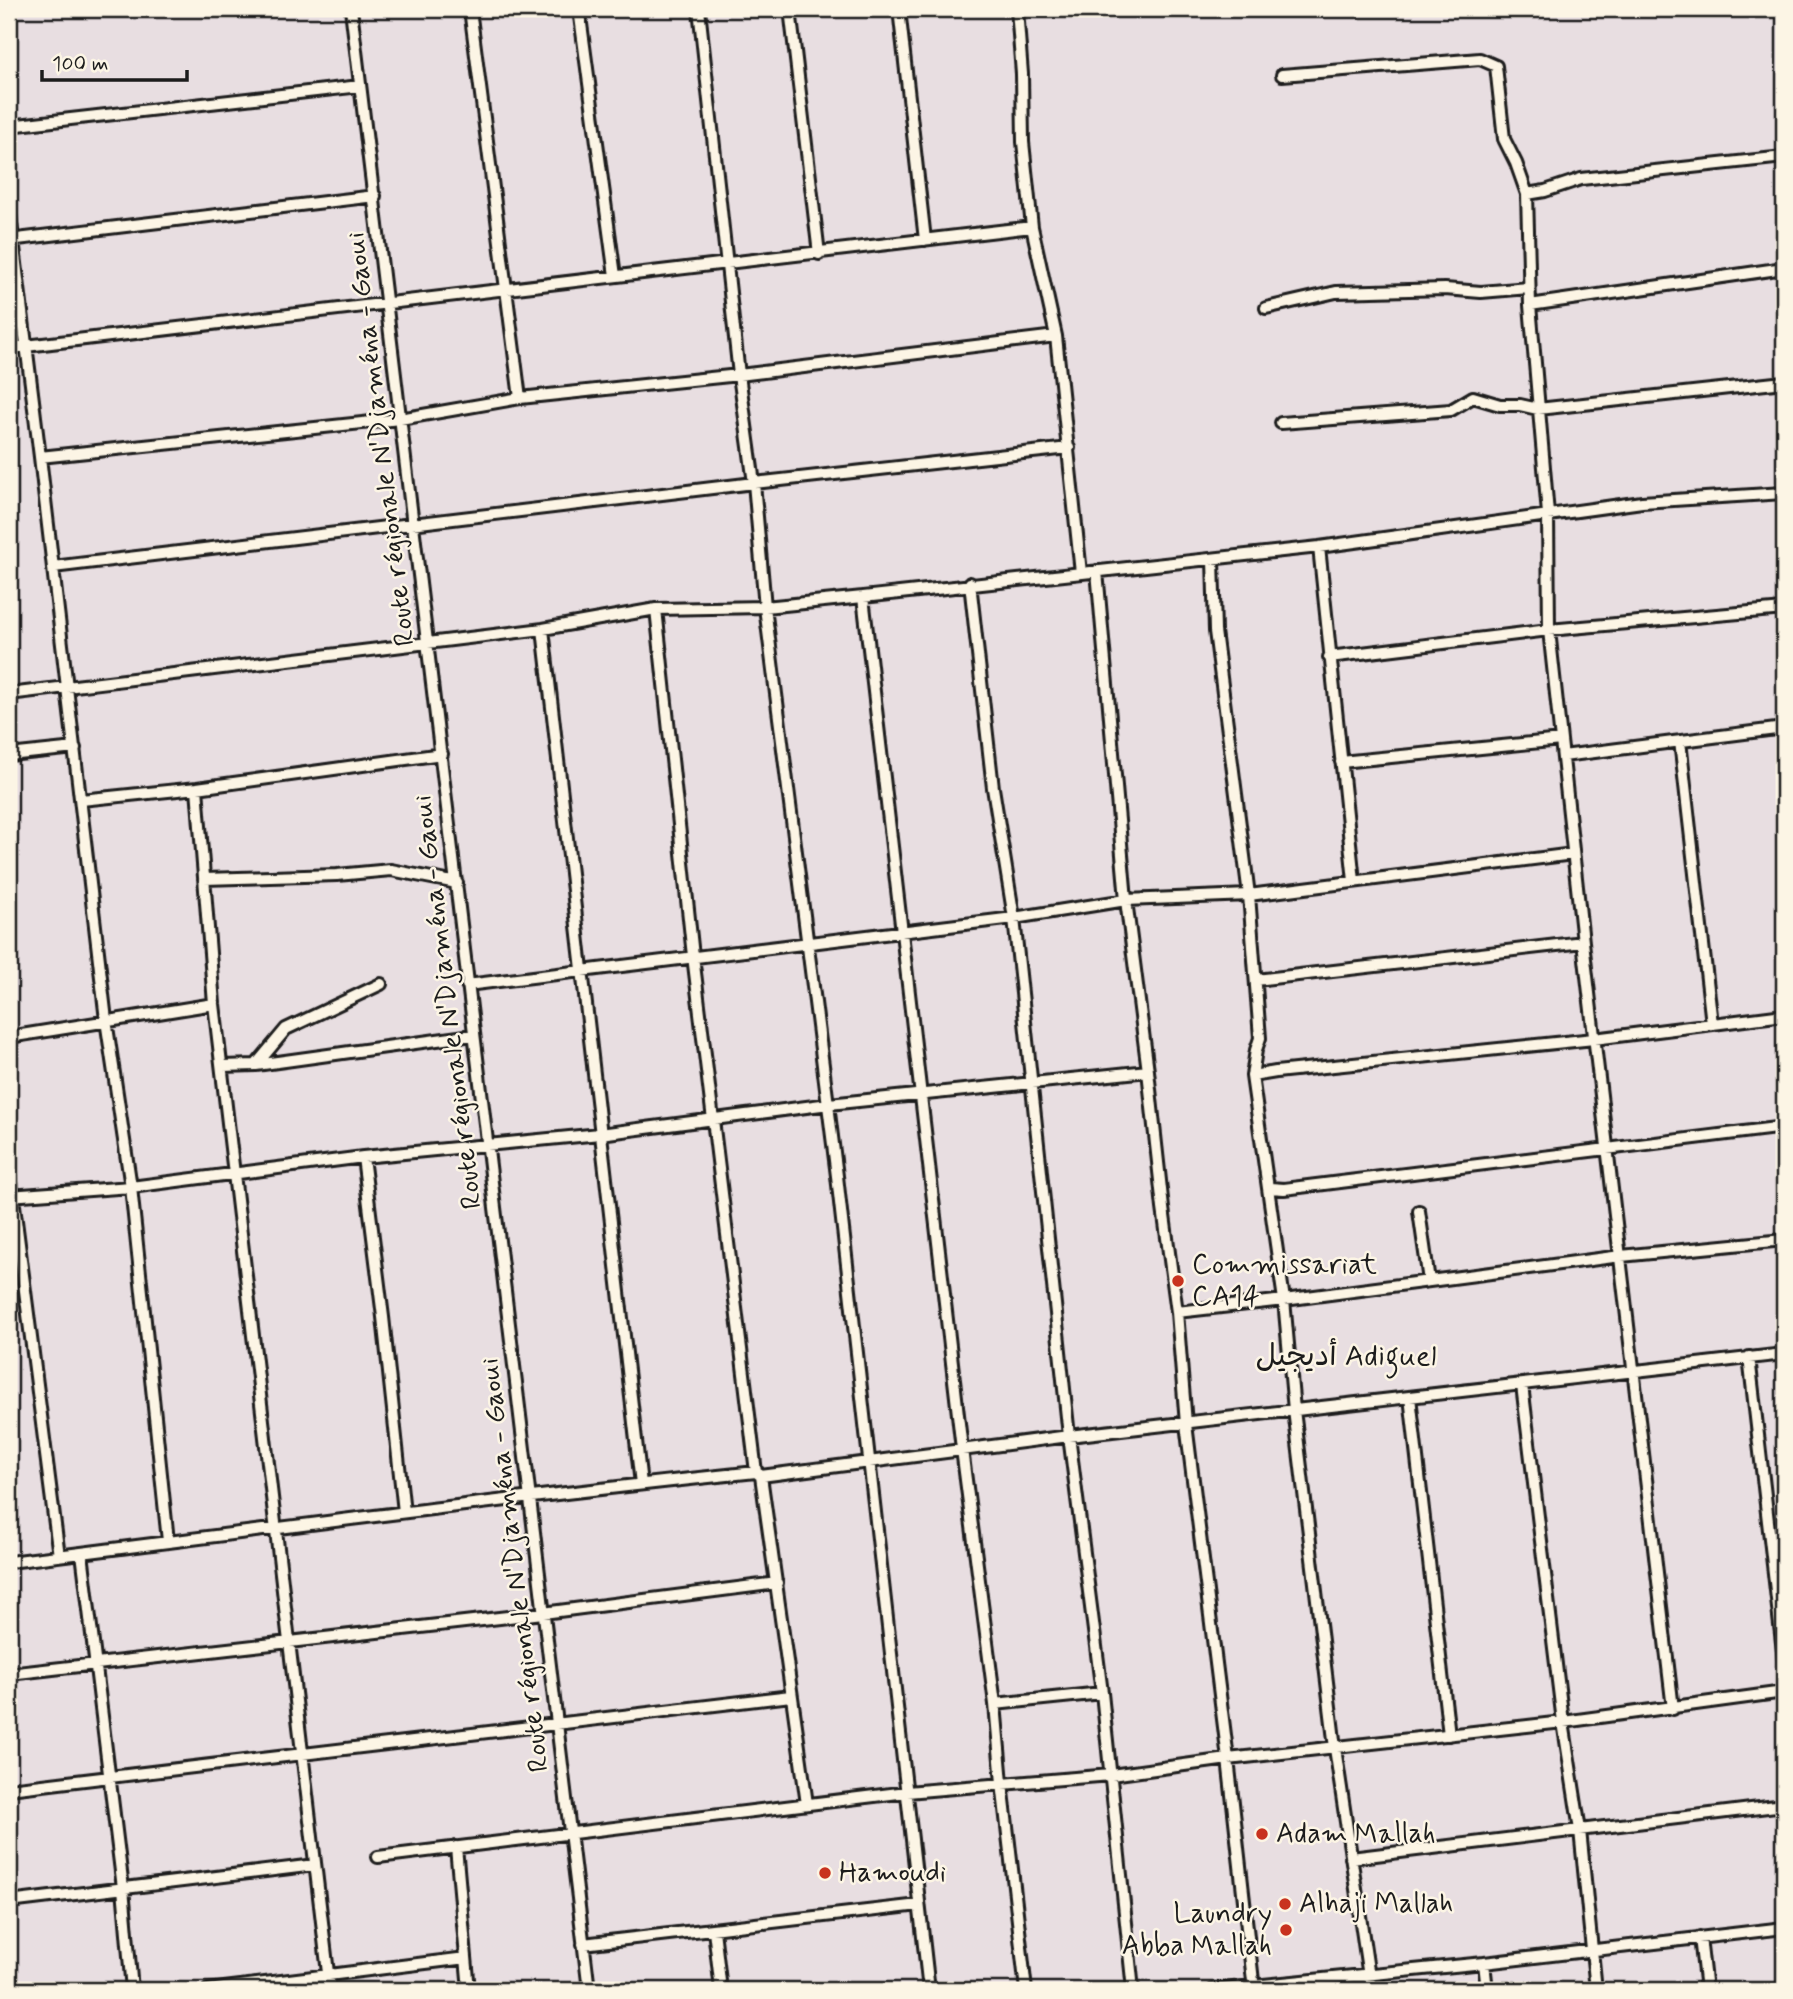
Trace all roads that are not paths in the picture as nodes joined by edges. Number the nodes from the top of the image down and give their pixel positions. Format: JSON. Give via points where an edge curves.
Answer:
{"nodes":[{"id":1,"x":351,"y":9,"type":"edge"},
{"id":2,"x":470,"y":9,"type":"edge"},
{"id":3,"x":579,"y":9,"type":"edge"},
{"id":4,"x":699,"y":9,"type":"edge"},
{"id":5,"x":790,"y":9,"type":"edge"},
{"id":6,"x":900,"y":9,"type":"edge"},
{"id":7,"x":1017,"y":9,"type":"edge"},
{"id":8,"x":1282,"y":75,"type":"dead end"},
{"id":9,"x":360,"y":86,"type":"junction"},
{"id":10,"x":9,"y":126,"type":"edge"},
{"id":11,"x":1784,"y":157,"type":"edge"},
{"id":12,"x":1527,"y":194,"type":"junction"},
{"id":13,"x":374,"y":196,"type":"junction"},
{"id":14,"x":9,"y":207,"type":"edge"},
{"id":15,"x":1032,"y":227,"type":"junction"},
{"id":16,"x":11,"y":240,"type":"edge"},
{"id":17,"x":925,"y":240,"type":"junction"},
{"id":18,"x":819,"y":254,"type":"junction"},
{"id":19,"x":726,"y":263,"type":"junction"},
{"id":20,"x":1784,"y":268,"type":"edge"},
{"id":21,"x":615,"y":276,"type":"junction"},
{"id":22,"x":1529,"y":288,"type":"junction"},
{"id":23,"x":505,"y":289,"type":"junction"},
{"id":24,"x":388,"y":302,"type":"junction"},
{"id":25,"x":1530,"y":305,"type":"junction"},
{"id":26,"x":1266,"y":308,"type":"dead end"},
{"id":27,"x":1056,"y":336,"type":"junction"},
{"id":28,"x":27,"y":345,"type":"junction"},
{"id":29,"x":9,"y":348,"type":"edge"},
{"id":30,"x":739,"y":375,"type":"junction"},
{"id":31,"x":1784,"y":382,"type":"edge"},
{"id":32,"x":520,"y":398,"type":"junction"},
{"id":33,"x":1538,"y":409,"type":"junction"},
{"id":34,"x":400,"y":419,"type":"junction"},
{"id":35,"x":1281,"y":423,"type":"dead end"},
{"id":36,"x":1069,"y":448,"type":"junction"},
{"id":37,"x":40,"y":457,"type":"junction"},
{"id":38,"x":754,"y":483,"type":"junction"},
{"id":39,"x":1784,"y":493,"type":"edge"},
{"id":40,"x":1548,"y":514,"type":"junction"},
{"id":41,"x":414,"y":524,"type":"junction"},
{"id":42,"x":1319,"y":547,"type":"junction"},
{"id":43,"x":1213,"y":559,"type":"junction"},
{"id":44,"x":53,"y":567,"type":"junction"},
{"id":45,"x":1097,"y":571,"type":"junction"},
{"id":46,"x":1081,"y":573,"type":"junction"},
{"id":47,"x":970,"y":583,"type":"junction"},
{"id":48,"x":863,"y":597,"type":"junction"},
{"id":49,"x":765,"y":607,"type":"junction"},
{"id":50,"x":1784,"y":608,"type":"edge"},
{"id":51,"x":656,"y":609,"type":"junction"},
{"id":52,"x":543,"y":629,"type":"junction"},
{"id":53,"x":1549,"y":630,"type":"junction"},
{"id":54,"x":428,"y":641,"type":"junction"},
{"id":55,"x":1329,"y":657,"type":"junction"},
{"id":56,"x":67,"y":687,"type":"junction"},
{"id":57,"x":9,"y":694,"type":"edge"},
{"id":58,"x":1784,"y":728,"type":"edge"},
{"id":59,"x":1561,"y":740,"type":"junction"},
{"id":60,"x":1680,"y":741,"type":"junction"},
{"id":61,"x":75,"y":748,"type":"junction"},
{"id":62,"x":442,"y":754,"type":"junction"},
{"id":63,"x":9,"y":755,"type":"edge"},
{"id":64,"x":1563,"y":756,"type":"junction"},
{"id":65,"x":1341,"y":762,"type":"junction"},
{"id":66,"x":197,"y":788,"type":"junction"},
{"id":67,"x":81,"y":800,"type":"junction"},
{"id":68,"x":1573,"y":854,"type":"junction"},
{"id":69,"x":204,"y":878,"type":"junction"},
{"id":70,"x":1354,"y":881,"type":"junction"},
{"id":71,"x":457,"y":883,"type":"junction"},
{"id":72,"x":1249,"y":895,"type":"junction"},
{"id":73,"x":1126,"y":900,"type":"junction"},
{"id":74,"x":1014,"y":918,"type":"junction"},
{"id":75,"x":900,"y":931,"type":"junction"},
{"id":76,"x":1583,"y":942,"type":"junction"},
{"id":77,"x":809,"y":944,"type":"junction"},
{"id":78,"x":693,"y":956,"type":"junction"},
{"id":79,"x":580,"y":972,"type":"junction"},
{"id":80,"x":1256,"y":980,"type":"junction"},
{"id":81,"x":381,"y":984,"type":"dead end"},
{"id":82,"x":467,"y":985,"type":"junction"},
{"id":83,"x":214,"y":1004,"type":"junction"},
{"id":84,"x":1784,"y":1015,"type":"edge"},
{"id":85,"x":106,"y":1020,"type":"junction"},
{"id":86,"x":1712,"y":1024,"type":"junction"},
{"id":87,"x":473,"y":1034,"type":"junction"},
{"id":88,"x":9,"y":1037,"type":"edge"},
{"id":89,"x":1594,"y":1039,"type":"junction"},
{"id":90,"x":256,"y":1065,"type":"junction"},
{"id":91,"x":223,"y":1066,"type":"junction"},
{"id":92,"x":1148,"y":1071,"type":"junction"},
{"id":93,"x":1252,"y":1076,"type":"junction"},
{"id":94,"x":1031,"y":1082,"type":"junction"},
{"id":95,"x":920,"y":1095,"type":"junction"},
{"id":96,"x":829,"y":1104,"type":"junction"},
{"id":97,"x":713,"y":1120,"type":"junction"},
{"id":98,"x":1784,"y":1127,"type":"edge"},
{"id":99,"x":600,"y":1134,"type":"junction"},
{"id":100,"x":488,"y":1144,"type":"junction"},
{"id":101,"x":1608,"y":1149,"type":"junction"},
{"id":102,"x":363,"y":1157,"type":"junction"},
{"id":103,"x":9,"y":1166,"type":"edge"},
{"id":104,"x":233,"y":1173,"type":"junction"},
{"id":105,"x":131,"y":1187,"type":"junction"},
{"id":106,"x":1270,"y":1188,"type":"junction"},
{"id":107,"x":11,"y":1196,"type":"edge"},
{"id":108,"x":1419,"y":1211,"type":"dead end"},
{"id":109,"x":1784,"y":1240,"type":"edge"},
{"id":110,"x":1621,"y":1256,"type":"junction"},
{"id":111,"x":1429,"y":1281,"type":"junction"},
{"id":112,"x":1284,"y":1300,"type":"junction"},
{"id":113,"x":1177,"y":1312,"type":"junction"},
{"id":114,"x":1784,"y":1354,"type":"edge"},
{"id":115,"x":1749,"y":1357,"type":"junction"},
{"id":116,"x":1633,"y":1370,"type":"junction"},
{"id":117,"x":1522,"y":1385,"type":"junction"},
{"id":118,"x":1410,"y":1397,"type":"junction"},
{"id":119,"x":1294,"y":1410,"type":"junction"},
{"id":120,"x":1186,"y":1424,"type":"junction"},
{"id":121,"x":1069,"y":1436,"type":"junction"},
{"id":122,"x":962,"y":1449,"type":"junction"},
{"id":123,"x":868,"y":1461,"type":"junction"},
{"id":124,"x":758,"y":1474,"type":"junction"},
{"id":125,"x":641,"y":1484,"type":"junction"},
{"id":126,"x":531,"y":1497,"type":"junction"},
{"id":127,"x":404,"y":1512,"type":"junction"},
{"id":128,"x":276,"y":1528,"type":"junction"},
{"id":129,"x":168,"y":1541,"type":"junction"},
{"id":130,"x":82,"y":1553,"type":"junction"},
{"id":131,"x":59,"y":1556,"type":"junction"},
{"id":132,"x":9,"y":1562,"type":"edge"},
{"id":133,"x":777,"y":1583,"type":"junction"},
{"id":134,"x":543,"y":1613,"type":"junction"},
{"id":135,"x":291,"y":1643,"type":"junction"},
{"id":136,"x":1784,"y":1660,"type":"edge"},
{"id":137,"x":94,"y":1664,"type":"junction"},
{"id":138,"x":9,"y":1674,"type":"edge"},
{"id":139,"x":1784,"y":1692,"type":"edge"},
{"id":140,"x":1102,"y":1693,"type":"junction"},
{"id":141,"x":791,"y":1696,"type":"junction"},
{"id":142,"x":995,"y":1704,"type":"junction"},
{"id":143,"x":1673,"y":1709,"type":"junction"},
{"id":144,"x":1563,"y":1722,"type":"junction"},
{"id":145,"x":556,"y":1723,"type":"junction"},
{"id":146,"x":1449,"y":1735,"type":"junction"},
{"id":147,"x":1335,"y":1748,"type":"junction"},
{"id":148,"x":302,"y":1755,"type":"junction"},
{"id":149,"x":1228,"y":1759,"type":"junction"},
{"id":150,"x":1111,"y":1775,"type":"junction"},
{"id":151,"x":110,"y":1777,"type":"junction"},
{"id":152,"x":1002,"y":1783,"type":"junction"},
{"id":153,"x":9,"y":1789,"type":"edge"},
{"id":154,"x":907,"y":1792,"type":"junction"},
{"id":155,"x":807,"y":1804,"type":"junction"},
{"id":156,"x":1784,"y":1805,"type":"edge"},
{"id":157,"x":1580,"y":1830,"type":"junction"},
{"id":158,"x":570,"y":1833,"type":"junction"},
{"id":159,"x":456,"y":1847,"type":"junction"},
{"id":160,"x":378,"y":1857,"type":"dead end"},
{"id":161,"x":1351,"y":1858,"type":"junction"},
{"id":162,"x":315,"y":1865,"type":"junction"},
{"id":163,"x":123,"y":1888,"type":"junction"},
{"id":164,"x":9,"y":1902,"type":"edge"},
{"id":165,"x":919,"y":1905,"type":"junction"},
{"id":166,"x":1784,"y":1928,"type":"edge"},
{"id":167,"x":714,"y":1930,"type":"junction"},
{"id":168,"x":1700,"y":1937,"type":"junction"},
{"id":169,"x":583,"y":1944,"type":"junction"},
{"id":170,"x":1592,"y":1951,"type":"junction"},
{"id":171,"x":466,"y":1958,"type":"junction"},
{"id":172,"x":1484,"y":1963,"type":"junction"},
{"id":173,"x":1369,"y":1975,"type":"junction"},
{"id":174,"x":328,"y":1976,"type":"junction"},
{"id":175,"x":1254,"y":1988,"type":"edge"},
{"id":176,"x":132,"y":1990,"type":"edge"},
{"id":177,"x":208,"y":1990,"type":"edge"},
{"id":178,"x":330,"y":1990,"type":"edge"},
{"id":179,"x":469,"y":1990,"type":"edge"},
{"id":180,"x":589,"y":1990,"type":"edge"},
{"id":181,"x":721,"y":1990,"type":"edge"},
{"id":182,"x":929,"y":1990,"type":"edge"},
{"id":183,"x":1026,"y":1990,"type":"edge"},
{"id":184,"x":1133,"y":1990,"type":"edge"},
{"id":185,"x":1213,"y":1990,"type":"edge"},
{"id":186,"x":1371,"y":1990,"type":"edge"},
{"id":187,"x":1487,"y":1990,"type":"edge"},
{"id":188,"x":1596,"y":1990,"type":"edge"},
{"id":189,"x":1706,"y":1990,"type":"edge"}],
"edges":[{"from":1,"to":9,"type":"street","name":"Route régionale N'Djaména - Gaoui"},
{"from":2,"to":23,"type":"street"},
{"from":3,"to":21,"type":"street"},
{"from":4,"to":19,"type":"street"},
{"from":5,"to":18,"type":"street"},
{"from":6,"to":17,"type":"street"},
{"from":7,"to":15,"type":"street"},
{"from":8,"to":12,"type":"street","via":[[1480,59],[1496,66],[1504,139]]},
{"from":9,"to":10,"type":"street"},
{"from":9,"to":13,"type":"street","name":"Route régionale N'Djaména - Gaoui"},
{"from":11,"to":12,"type":"street","via":[[1581,179]]},
{"from":12,"to":22,"type":"street"},
{"from":13,"to":16,"type":"street"},
{"from":13,"to":24,"type":"street","name":"Route régionale N'Djaména - Gaoui"},
{"from":14,"to":16,"type":"street"},
{"from":15,"to":17,"type":"street"},
{"from":15,"to":27,"type":"street"},
{"from":16,"to":28,"type":"street"},
{"from":17,"to":18,"type":"street"},
{"from":18,"to":19,"type":"street"},
{"from":19,"to":21,"type":"street"},
{"from":19,"to":30,"type":"street"},
{"from":20,"to":25,"type":"street"},
{"from":21,"to":23,"type":"street"},
{"from":22,"to":25,"type":"street"},
{"from":22,"to":26,"type":"street","via":[[1336,292]]},
{"from":23,"to":24,"type":"street"},
{"from":23,"to":32,"type":"street"},
{"from":24,"to":28,"type":"street"},
{"from":24,"to":34,"type":"street","name":"Route régionale N'Djaména - Gaoui"},
{"from":25,"to":33,"type":"street"},
{"from":27,"to":30,"type":"street"},
{"from":27,"to":36,"type":"street"},
{"from":28,"to":29,"type":"street"},
{"from":28,"to":37,"type":"street"},
{"from":30,"to":32,"type":"street"},
{"from":30,"to":38,"type":"street"},
{"from":31,"to":33,"type":"street"},
{"from":32,"to":34,"type":"street"},
{"from":33,"to":35,"type":"street","via":[[1473,397],[1451,410]]},
{"from":33,"to":40,"type":"street"},
{"from":34,"to":37,"type":"street"},
{"from":34,"to":41,"type":"street","name":"Route régionale N'Djaména - Gaoui"},
{"from":36,"to":38,"type":"street"},
{"from":36,"to":46,"type":"street"},
{"from":37,"to":44,"type":"street"},
{"from":38,"to":41,"type":"street"},
{"from":38,"to":49,"type":"street"},
{"from":39,"to":40,"type":"street"},
{"from":40,"to":42,"type":"street"},
{"from":40,"to":53,"type":"street"},
{"from":41,"to":44,"type":"street"},
{"from":41,"to":54,"type":"street","name":"Route régionale N'Djaména - Gaoui"},
{"from":42,"to":43,"type":"street"},
{"from":42,"to":55,"type":"street"},
{"from":43,"to":45,"type":"street"},
{"from":43,"to":72,"type":"street","via":[[1215,631]]},
{"from":44,"to":56,"type":"street"},
{"from":45,"to":46,"type":"street"},
{"from":45,"to":73,"type":"street"},
{"from":46,"to":47,"type":"street"},
{"from":47,"to":48,"type":"street"},
{"from":47,"to":74,"type":"street","via":[[993,789]]},
{"from":48,"to":49,"type":"street"},
{"from":48,"to":75,"type":"street"},
{"from":49,"to":51,"type":"street"},
{"from":49,"to":77,"type":"street"},
{"from":50,"to":53,"type":"street"},
{"from":51,"to":52,"type":"street"},
{"from":51,"to":78,"type":"street"},
{"from":52,"to":54,"type":"street"},
{"from":52,"to":79,"type":"street"},
{"from":53,"to":55,"type":"street"},
{"from":53,"to":59,"type":"street"},
{"from":54,"to":56,"type":"street"},
{"from":54,"to":62,"type":"street","name":"Route régionale N'Djaména - Gaoui"},
{"from":55,"to":65,"type":"street"},
{"from":56,"to":57,"type":"street"},
{"from":56,"to":61,"type":"street"},
{"from":58,"to":60,"type":"street"},
{"from":59,"to":64,"type":"street"},
{"from":59,"to":65,"type":"street"},
{"from":60,"to":64,"type":"street"},
{"from":60,"to":86,"type":"street"},
{"from":61,"to":63,"type":"street"},
{"from":61,"to":67,"type":"street"},
{"from":62,"to":66,"type":"street"},
{"from":62,"to":71,"type":"street","name":"Route régionale N'Djaména - Gaoui"},
{"from":64,"to":68,"type":"street"},
{"from":65,"to":70,"type":"street"},
{"from":66,"to":67,"type":"street"},
{"from":66,"to":69,"type":"street"},
{"from":67,"to":85,"type":"street"},
{"from":68,"to":70,"type":"street"},
{"from":68,"to":76,"type":"street"},
{"from":69,"to":71,"type":"street","via":[[337,876],[391,870]]},
{"from":69,"to":83,"type":"street"},
{"from":70,"to":72,"type":"street"},
{"from":71,"to":82,"type":"street","name":"Route régionale N'Djaména - Gaoui"},
{"from":72,"to":73,"type":"street"},
{"from":72,"to":80,"type":"street"},
{"from":73,"to":74,"type":"street"},
{"from":73,"to":92,"type":"street"},
{"from":74,"to":75,"type":"street"},
{"from":74,"to":94,"type":"street"},
{"from":75,"to":77,"type":"street"},
{"from":75,"to":95,"type":"street"},
{"from":76,"to":80,"type":"street"},
{"from":76,"to":89,"type":"street"},
{"from":77,"to":78,"type":"street"},
{"from":77,"to":96,"type":"street"},
{"from":78,"to":79,"type":"street"},
{"from":78,"to":97,"type":"street"},
{"from":79,"to":82,"type":"street"},
{"from":79,"to":99,"type":"street"},
{"from":80,"to":93,"type":"street","via":[[1260,1038]]},
{"from":81,"to":90,"type":"street","via":[[286,1029]]},
{"from":82,"to":87,"type":"street","name":"Route régionale N'Djaména - Gaoui"},
{"from":83,"to":85,"type":"street"},
{"from":83,"to":91,"type":"street"},
{"from":84,"to":86,"type":"street"},
{"from":85,"to":88,"type":"street"},
{"from":85,"to":105,"type":"street"},
{"from":86,"to":89,"type":"street"},
{"from":87,"to":90,"type":"street"},
{"from":87,"to":100,"type":"street","name":"Route régionale N'Djaména - Gaoui"},
{"from":89,"to":93,"type":"street"},
{"from":89,"to":101,"type":"street"},
{"from":90,"to":91,"type":"street"},
{"from":91,"to":104,"type":"street"},
{"from":92,"to":94,"type":"street"},
{"from":92,"to":113,"type":"street"},
{"from":93,"to":106,"type":"street"},
{"from":94,"to":95,"type":"street"},
{"from":94,"to":121,"type":"street"},
{"from":95,"to":96,"type":"street"},
{"from":95,"to":122,"type":"street"},
{"from":96,"to":97,"type":"street"},
{"from":96,"to":123,"type":"street"},
{"from":97,"to":99,"type":"street"},
{"from":97,"to":124,"type":"street"},
{"from":98,"to":101,"type":"street"},
{"from":99,"to":100,"type":"street"},
{"from":99,"to":125,"type":"street"},
{"from":100,"to":102,"type":"street"},
{"from":100,"to":126,"type":"street","name":"Route régionale N'Djaména - Gaoui"},
{"from":101,"to":106,"type":"street"},
{"from":101,"to":110,"type":"street"},
{"from":102,"to":104,"type":"street"},
{"from":102,"to":127,"type":"street"},
{"from":103,"to":107,"type":"street"},
{"from":104,"to":105,"type":"street"},
{"from":104,"to":128,"type":"street"},
{"from":105,"to":107,"type":"street"},
{"from":105,"to":129,"type":"street"},
{"from":106,"to":112,"type":"street"},
{"from":107,"to":131,"type":"street"},
{"from":108,"to":111,"type":"street"},
{"from":109,"to":110,"type":"street"},
{"from":110,"to":111,"type":"street"},
{"from":110,"to":116,"type":"street"},
{"from":111,"to":112,"type":"street"},
{"from":112,"to":113,"type":"street"},
{"from":112,"to":119,"type":"street"},
{"from":113,"to":120,"type":"street"},
{"from":114,"to":115,"type":"street"},
{"from":115,"to":116,"type":"street"},
{"from":115,"to":136,"type":"street"},
{"from":116,"to":117,"type":"street"},
{"from":116,"to":143,"type":"street"},
{"from":117,"to":118,"type":"street"},
{"from":117,"to":144,"type":"street"},
{"from":118,"to":119,"type":"street"},
{"from":118,"to":146,"type":"street"},
{"from":119,"to":120,"type":"street"},
{"from":119,"to":147,"type":"street"},
{"from":120,"to":121,"type":"street"},
{"from":120,"to":149,"type":"street"},
{"from":121,"to":122,"type":"street"},
{"from":121,"to":140,"type":"street"},
{"from":122,"to":123,"type":"street"},
{"from":122,"to":142,"type":"street"},
{"from":123,"to":124,"type":"street"},
{"from":123,"to":154,"type":"street"},
{"from":124,"to":125,"type":"street"},
{"from":124,"to":133,"type":"street"},
{"from":125,"to":126,"type":"street"},
{"from":126,"to":127,"type":"street"},
{"from":126,"to":134,"type":"street","name":"Route régionale N'Djaména - Gaoui"},
{"from":127,"to":128,"type":"street"},
{"from":128,"to":129,"type":"street"},
{"from":128,"to":135,"type":"street"},
{"from":129,"to":130,"type":"street"},
{"from":130,"to":131,"type":"street"},
{"from":130,"to":137,"type":"street"},
{"from":131,"to":132,"type":"street"},
{"from":133,"to":134,"type":"street"},
{"from":133,"to":141,"type":"street"},
{"from":134,"to":135,"type":"street"},
{"from":134,"to":145,"type":"street","name":"Route régionale N'Djaména - Gaoui"},
{"from":135,"to":137,"type":"street"},
{"from":135,"to":148,"type":"street"},
{"from":137,"to":138,"type":"street"},
{"from":137,"to":151,"type":"street"},
{"from":139,"to":143,"type":"street"},
{"from":140,"to":142,"type":"street"},
{"from":140,"to":150,"type":"street"},
{"from":141,"to":145,"type":"street"},
{"from":141,"to":155,"type":"street"},
{"from":142,"to":152,"type":"street"},
{"from":143,"to":144,"type":"street"},
{"from":144,"to":146,"type":"street"},
{"from":144,"to":157,"type":"street"},
{"from":145,"to":148,"type":"street"},
{"from":145,"to":158,"type":"street","name":"Route régionale N'Djaména - Gaoui"},
{"from":146,"to":147,"type":"street"},
{"from":147,"to":149,"type":"street"},
{"from":147,"to":161,"type":"street"},
{"from":148,"to":151,"type":"street"},
{"from":148,"to":162,"type":"street"},
{"from":149,"to":150,"type":"street"},
{"from":149,"to":175,"type":"street"},
{"from":150,"to":152,"type":"street"},
{"from":150,"to":184,"type":"street"},
{"from":151,"to":153,"type":"street"},
{"from":151,"to":163,"type":"street"},
{"from":152,"to":154,"type":"street"},
{"from":152,"to":183,"type":"street"},
{"from":154,"to":155,"type":"street"},
{"from":154,"to":165,"type":"street"},
{"from":155,"to":158,"type":"street"},
{"from":156,"to":157,"type":"street"},
{"from":157,"to":161,"type":"street"},
{"from":157,"to":170,"type":"street"},
{"from":158,"to":159,"type":"street"},
{"from":158,"to":169,"type":"street","name":"Route régionale N'Djaména - Gaoui"},
{"from":159,"to":160,"type":"street"},
{"from":159,"to":171,"type":"street"},
{"from":161,"to":173,"type":"street"},
{"from":162,"to":163,"type":"street"},
{"from":162,"to":174,"type":"street"},
{"from":163,"to":164,"type":"street"},
{"from":163,"to":176,"type":"street"},
{"from":165,"to":167,"type":"street"},
{"from":165,"to":182,"type":"street"},
{"from":166,"to":168,"type":"street"},
{"from":167,"to":169,"type":"street"},
{"from":167,"to":181,"type":"street"},
{"from":168,"to":170,"type":"street"},
{"from":168,"to":189,"type":"street"},
{"from":169,"to":180,"type":"street","name":"Route régionale N'Djaména - Gaoui"},
{"from":170,"to":172,"type":"street"},
{"from":170,"to":188,"type":"street"},
{"from":171,"to":174,"type":"street"},
{"from":171,"to":179,"type":"street"},
{"from":172,"to":173,"type":"street"},
{"from":172,"to":187,"type":"street"},
{"from":173,"to":175,"type":"street"},
{"from":173,"to":186,"type":"street"},
{"from":174,"to":177,"type":"street"},
{"from":174,"to":178,"type":"street"},
{"from":175,"to":185,"type":"street"}]}
